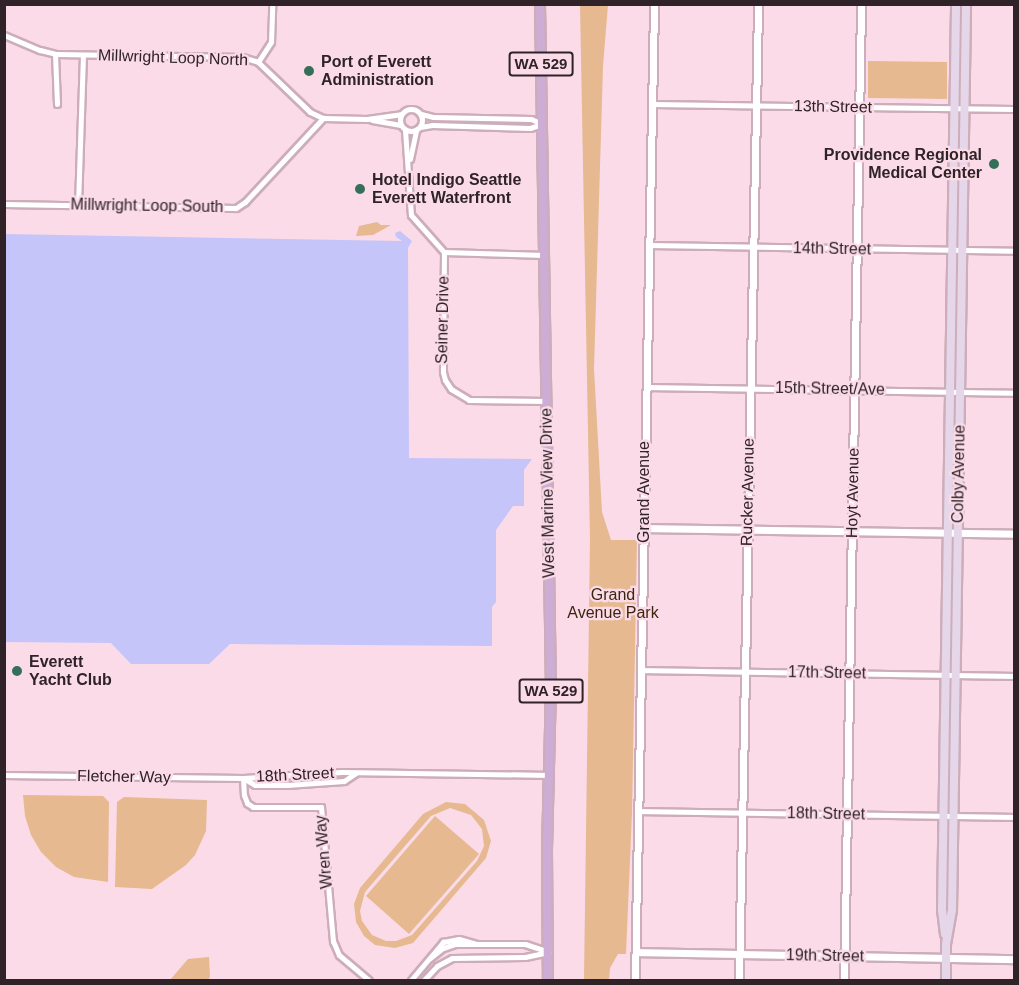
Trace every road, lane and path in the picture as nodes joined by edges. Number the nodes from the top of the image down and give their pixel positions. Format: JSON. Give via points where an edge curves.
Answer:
{"nodes":[{"id":1,"x":272,"y":4,"type":"edge"},
{"id":2,"x":540,"y":4,"type":"edge"},
{"id":3,"x":654,"y":4,"type":"edge"},
{"id":4,"x":758,"y":4,"type":"edge"},
{"id":5,"x":861,"y":4,"type":"edge"},
{"id":6,"x":956,"y":4,"type":"edge"},
{"id":7,"x":966,"y":4,"type":"edge"},
{"id":8,"x":4,"y":35,"type":"edge"},
{"id":9,"x":55,"y":54,"type":"junction"},
{"id":10,"x":83,"y":55,"type":"junction"},
{"id":11,"x":258,"y":62,"type":"junction"},
{"id":12,"x":57,"y":104,"type":"dead end"},
{"id":13,"x":652,"y":104,"type":"junction"},
{"id":14,"x":756,"y":106,"type":"junction"},
{"id":15,"x":859,"y":107,"type":"junction"},
{"id":16,"x":954,"y":108,"type":"junction"},
{"id":17,"x":965,"y":108,"type":"junction"},
{"id":18,"x":1014,"y":109,"type":"edge"},
{"id":19,"x":402,"y":114,"type":"junction"},
{"id":20,"x":421,"y":114,"type":"junction"},
{"id":21,"x":323,"y":118,"type":"junction"},
{"id":22,"x":368,"y":119,"type":"junction"},
{"id":23,"x":542,"y":124,"type":"junction"},
{"id":24,"x":403,"y":128,"type":"junction"},
{"id":25,"x":418,"y":129,"type":"junction"},
{"id":26,"x":409,"y":164,"type":"junction"},
{"id":27,"x":4,"y":204,"type":"edge"},
{"id":28,"x":78,"y":205,"type":"junction"},
{"id":29,"x":649,"y":245,"type":"junction"},
{"id":30,"x":752,"y":248,"type":"junction"},
{"id":31,"x":856,"y":249,"type":"junction"},
{"id":32,"x":952,"y":250,"type":"junction"},
{"id":33,"x":962,"y":250,"type":"junction"},
{"id":34,"x":1014,"y":250,"type":"edge"},
{"id":35,"x":444,"y":252,"type":"junction"},
{"id":36,"x":544,"y":255,"type":"junction"},
{"id":37,"x":646,"y":387,"type":"junction"},
{"id":38,"x":749,"y":388,"type":"junction"},
{"id":39,"x":854,"y":390,"type":"junction"},
{"id":40,"x":950,"y":391,"type":"junction"},
{"id":41,"x":960,"y":392,"type":"junction"},
{"id":42,"x":1014,"y":393,"type":"edge"},
{"id":43,"x":547,"y":401,"type":"junction"},
{"id":44,"x":644,"y":528,"type":"junction"},
{"id":45,"x":747,"y":529,"type":"junction"},
{"id":46,"x":852,"y":531,"type":"junction"},
{"id":47,"x":948,"y":533,"type":"junction"},
{"id":48,"x":958,"y":533,"type":"junction"},
{"id":49,"x":1014,"y":534,"type":"edge"},
{"id":50,"x":640,"y":670,"type":"junction"},
{"id":51,"x":745,"y":671,"type":"junction"},
{"id":52,"x":849,"y":673,"type":"junction"},
{"id":53,"x":945,"y":675,"type":"junction"},
{"id":54,"x":955,"y":675,"type":"junction"},
{"id":55,"x":1014,"y":676,"type":"edge"},
{"id":56,"x":356,"y":773,"type":"junction"},
{"id":57,"x":4,"y":775,"type":"edge"},
{"id":58,"x":549,"y":775,"type":"junction"},
{"id":59,"x":243,"y":778,"type":"junction"},
{"id":60,"x":638,"y":811,"type":"junction"},
{"id":61,"x":742,"y":812,"type":"junction"},
{"id":62,"x":847,"y":814,"type":"junction"},
{"id":63,"x":943,"y":816,"type":"junction"},
{"id":64,"x":953,"y":816,"type":"junction"},
{"id":65,"x":1014,"y":817,"type":"edge"},
{"id":66,"x":946,"y":944,"type":"junction"},
{"id":67,"x":548,"y":952,"type":"junction"},
{"id":68,"x":636,"y":952,"type":"junction"},
{"id":69,"x":740,"y":955,"type":"junction"},
{"id":70,"x":844,"y":957,"type":"junction"},
{"id":71,"x":946,"y":958,"type":"junction"},
{"id":72,"x":1014,"y":959,"type":"edge"},
{"id":73,"x":369,"y":981,"type":"edge"},
{"id":74,"x":411,"y":981,"type":"edge"},
{"id":75,"x":424,"y":981,"type":"edge"},
{"id":76,"x":548,"y":981,"type":"edge"},
{"id":77,"x":635,"y":981,"type":"edge"},
{"id":78,"x":739,"y":981,"type":"edge"},
{"id":79,"x":844,"y":981,"type":"edge"},
{"id":80,"x":946,"y":981,"type":"edge"}],
"edges":[{"from":1,"to":11,"type":"street","via":[[271,42]]},
{"from":2,"to":23,"type":"main road","name":"West Marine View Drive","number":"WA 529"},
{"from":3,"to":13,"type":"street","name":"Grand Avenue"},
{"from":4,"to":14,"type":"street","name":"Rucker Avenue"},
{"from":5,"to":15,"type":"street","name":"Hoyt Avenue"},
{"from":6,"to":16,"type":"main road","name":"Colby Avenue"},
{"from":7,"to":17,"type":"main road","name":"Colby Avenue"},
{"from":8,"to":9,"type":"street","name":"Millwright Loop North"},
{"from":9,"to":10,"type":"street","name":"Millwright Loop North"},
{"from":9,"to":12,"type":"street"},
{"from":10,"to":11,"type":"street","name":"Millwright Loop North","via":[[242,57]]},
{"from":10,"to":28,"type":"street"},
{"from":11,"to":21,"type":"street","name":"Millwright Loop North","via":[[310,112]]},
{"from":13,"to":14,"type":"street","name":"13th Street"},
{"from":13,"to":29,"type":"street","name":"Grand Avenue"},
{"from":14,"to":15,"type":"street","name":"13th Street"},
{"from":14,"to":30,"type":"street","name":"Rucker Avenue"},
{"from":15,"to":16,"type":"street","name":"13th Street"},
{"from":15,"to":31,"type":"street","name":"Hoyt Avenue"},
{"from":16,"to":17,"type":"street","name":"13th Street"},
{"from":16,"to":32,"type":"main road","name":"Colby Avenue"},
{"from":17,"to":18,"type":"street","name":"13th Street"},
{"from":17,"to":33,"type":"main road","name":"Colby Avenue"},
{"from":19,"to":20,"type":"street","via":[[412,109]]},
{"from":19,"to":22,"type":"street"},
{"from":19,"to":24,"type":"street","name":"Seiner Drive"},
{"from":20,"to":23,"type":"street","via":[[531,119]]},
{"from":20,"to":25,"type":"street","name":"Seiner Drive"},
{"from":21,"to":22,"type":"street"},
{"from":21,"to":28,"type":"street","name":"Millwright Loop South","via":[[236,208]]},
{"from":22,"to":24,"type":"street"},
{"from":23,"to":25,"type":"street","via":[[530,128],[432,124]]},
{"from":23,"to":36,"type":"main road","name":"West Marine View Drive","number":"WA 529"},
{"from":24,"to":25,"type":"street"},
{"from":24,"to":26,"type":"street","name":"Seiner Drive"},
{"from":25,"to":26,"type":"street","name":"Seiner Drive"},
{"from":26,"to":35,"type":"street","name":"Seiner Drive","via":[[411,215]]},
{"from":27,"to":28,"type":"street","name":"Millwright Loop South"},
{"from":29,"to":30,"type":"street","name":"14th Street"},
{"from":29,"to":37,"type":"street","name":"Grand Avenue"},
{"from":30,"to":31,"type":"street","name":"14th Street"},
{"from":30,"to":38,"type":"street","name":"Rucker Avenue"},
{"from":31,"to":32,"type":"street","name":"14th Street"},
{"from":31,"to":39,"type":"street","name":"Hoyt Avenue"},
{"from":32,"to":33,"type":"street","name":"14th Street"},
{"from":32,"to":40,"type":"main road","name":"Colby Avenue"},
{"from":33,"to":34,"type":"street","name":"14th Street"},
{"from":33,"to":41,"type":"main road","name":"Colby Avenue"},
{"from":35,"to":36,"type":"street"},
{"from":35,"to":43,"type":"street","name":"Seiner Drive","via":[[443,372],[451,389],[470,400]]},
{"from":36,"to":43,"type":"main road","name":"West Marine View Drive","number":"WA 529"},
{"from":37,"to":38,"type":"street","name":"15th Street/Ave"},
{"from":37,"to":44,"type":"street","name":"Grand Avenue"},
{"from":38,"to":39,"type":"street","name":"15th Street/Ave"},
{"from":38,"to":45,"type":"street","name":"Rucker Avenue"},
{"from":39,"to":40,"type":"street","name":"15th Street/Ave"},
{"from":39,"to":46,"type":"street","name":"Hoyt Avenue"},
{"from":40,"to":41,"type":"street","name":"15th Street/Ave"},
{"from":40,"to":47,"type":"main road","name":"Colby Avenue"},
{"from":41,"to":42,"type":"street","name":"15th Street/Ave"},
{"from":41,"to":48,"type":"main road","name":"Colby Avenue"},
{"from":43,"to":58,"type":"main road","name":"West Marine View Drive","number":"WA 529"},
{"from":44,"to":45,"type":"street"},
{"from":44,"to":50,"type":"street","name":"Grand Avenue"},
{"from":45,"to":46,"type":"street"},
{"from":45,"to":51,"type":"street","name":"Rucker Avenue"},
{"from":46,"to":47,"type":"street"},
{"from":46,"to":52,"type":"street","name":"Hoyt Avenue"},
{"from":47,"to":48,"type":"street"},
{"from":47,"to":53,"type":"main road","name":"Colby Avenue"},
{"from":48,"to":49,"type":"street"},
{"from":48,"to":54,"type":"main road","name":"Colby Avenue"},
{"from":50,"to":51,"type":"street","name":"17th Street"},
{"from":50,"to":60,"type":"street","name":"Grand Avenue"},
{"from":51,"to":52,"type":"street","name":"17th Street"},
{"from":51,"to":61,"type":"street","name":"Rucker Avenue"},
{"from":52,"to":53,"type":"street","name":"17th Street"},
{"from":52,"to":62,"type":"street","name":"Hoyt Avenue"},
{"from":53,"to":54,"type":"street","name":"17th Street"},
{"from":53,"to":63,"type":"main road","name":"Colby Avenue"},
{"from":54,"to":55,"type":"street","name":"17th Street"},
{"from":54,"to":64,"type":"main road","name":"Colby Avenue"},
{"from":56,"to":58,"type":"street","name":"18th Street"},
{"from":56,"to":59,"type":"street","name":"18th Street"},
{"from":56,"to":59,"type":"street","name":"18th Street","via":[[344,781],[287,785],[255,785]]},
{"from":57,"to":59,"type":"street","name":"Fletcher Way"},
{"from":58,"to":67,"type":"main road","name":"West Marine View Drive","number":"WA 529"},
{"from":59,"to":73,"type":"street","name":"Wren Way","via":[[244,795],[253,807],[321,807],[333,941],[339,955]]},
{"from":60,"to":61,"type":"street","name":"18th Street"},
{"from":60,"to":68,"type":"street","name":"Grand Avenue"},
{"from":61,"to":62,"type":"street","name":"18th Street"},
{"from":61,"to":69,"type":"street","name":"Rucker Avenue"},
{"from":62,"to":63,"type":"street","name":"18th Street"},
{"from":62,"to":70,"type":"street","name":"Hoyt Avenue"},
{"from":63,"to":64,"type":"street","name":"18th Street"},
{"from":63,"to":66,"type":"main road","name":"Colby Avenue","via":[[942,910]]},
{"from":64,"to":65,"type":"street","name":"18th Street"},
{"from":64,"to":66,"type":"main road","name":"Colby Avenue","via":[[952,910]]},
{"from":66,"to":71,"type":"main road","name":"Colby Avenue"},
{"from":67,"to":74,"type":"street","via":[[525,944],[476,944],[449,939],[436,947]]},
{"from":67,"to":75,"type":"street","via":[[525,957],[450,959],[437,966]]},
{"from":67,"to":76,"type":"main road","name":"West Marine View Drive","number":"WA 529"},
{"from":68,"to":69,"type":"street","name":"19th Street"},
{"from":68,"to":77,"type":"street","name":"Grand Avenue"},
{"from":69,"to":70,"type":"street","name":"19th Street"},
{"from":69,"to":78,"type":"street","name":"Rucker Avenue"},
{"from":70,"to":71,"type":"street","name":"19th Street"},
{"from":70,"to":79,"type":"street","name":"Hoyt Avenue"},
{"from":71,"to":72,"type":"street","name":"19th Street"},
{"from":71,"to":80,"type":"main road","name":"Colby Avenue"}]}
